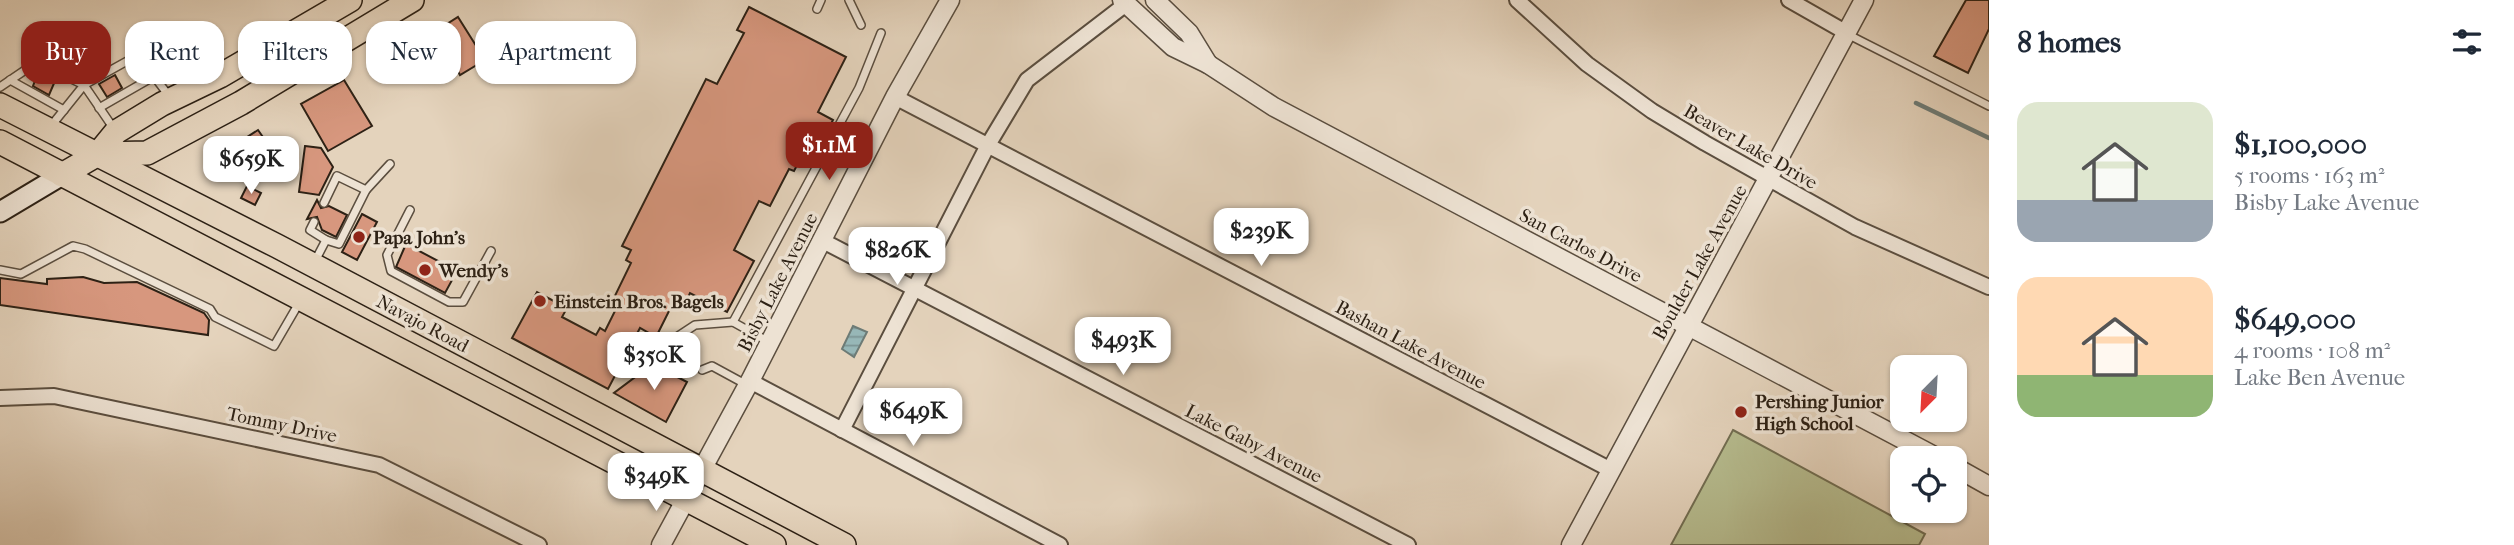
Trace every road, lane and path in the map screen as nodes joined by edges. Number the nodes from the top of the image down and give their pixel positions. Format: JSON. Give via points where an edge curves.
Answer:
{"nodes":[{"id":1,"x":350,"y":0,"type":"edge"},
{"id":2,"x":412,"y":0,"type":"edge"},
{"id":3,"x":821,"y":0,"type":"edge"},
{"id":4,"x":849,"y":0,"type":"edge"},
{"id":5,"x":950,"y":0,"type":"edge"},
{"id":6,"x":1155,"y":0,"type":"edge"},
{"id":7,"x":1517,"y":0,"type":"edge"},
{"id":8,"x":1788,"y":0,"type":"edge"},
{"id":9,"x":1864,"y":0,"type":"edge"},
{"id":10,"x":1124,"y":2,"type":"edge"},
{"id":11,"x":817,"y":9,"type":"dead end"},
{"id":12,"x":860,"y":25,"type":"dead end"},
{"id":13,"x":881,"y":33,"type":"dead end"},
{"id":14,"x":1847,"y":33,"type":"junction"},
{"id":15,"x":125,"y":61,"type":"edge"},
{"id":16,"x":1208,"y":64,"type":"junction"},
{"id":17,"x":10,"y":80,"type":"junction"},
{"id":18,"x":140,"y":84,"type":"edge"},
{"id":19,"x":159,"y":84,"type":"edge"},
{"id":20,"x":84,"y":85,"type":"junction"},
{"id":21,"x":0,"y":87,"type":"edge"},
{"id":22,"x":895,"y":97,"type":"junction"},
{"id":23,"x":171,"y":99,"type":"junction"},
{"id":24,"x":0,"y":105,"type":"edge"},
{"id":25,"x":1989,"y":106,"type":"edge"},
{"id":26,"x":99,"y":108,"type":"junction"},
{"id":27,"x":64,"y":110,"type":"junction"},
{"id":28,"x":48,"y":129,"type":"junction"},
{"id":29,"x":116,"y":132,"type":"junction"},
{"id":30,"x":0,"y":142,"type":"edge"},
{"id":31,"x":988,"y":145,"type":"junction"},
{"id":32,"x":98,"y":154,"type":"junction"},
{"id":33,"x":390,"y":164,"type":"dead end"},
{"id":34,"x":62,"y":174,"type":"junction"},
{"id":35,"x":1769,"y":179,"type":"junction"},
{"id":36,"x":366,"y":190,"type":"junction"},
{"id":37,"x":324,"y":203,"type":"dead end"},
{"id":38,"x":410,"y":209,"type":"dead end"},
{"id":39,"x":0,"y":212,"type":"edge"},
{"id":40,"x":314,"y":222,"type":"dead end"},
{"id":41,"x":326,"y":240,"type":"junction"},
{"id":42,"x":821,"y":240,"type":"junction"},
{"id":43,"x":491,"y":251,"type":"dead end"},
{"id":44,"x":313,"y":265,"type":"junction"},
{"id":45,"x":0,"y":270,"type":"edge"},
{"id":46,"x":1989,"y":287,"type":"edge"},
{"id":47,"x":915,"y":290,"type":"junction"},
{"id":48,"x":302,"y":298,"type":"junction"},
{"id":49,"x":733,"y":322,"type":"junction"},
{"id":50,"x":1688,"y":325,"type":"junction"},
{"id":51,"x":376,"y":336,"type":"junction"},
{"id":52,"x":770,"y":342,"type":"junction"},
{"id":53,"x":654,"y":352,"type":"dead end"},
{"id":54,"x":482,"y":354,"type":"junction"},
{"id":55,"x":702,"y":370,"type":"dead end"},
{"id":56,"x":749,"y":383,"type":"junction"},
{"id":57,"x":0,"y":398,"type":"edge"},
{"id":58,"x":842,"y":430,"type":"junction"},
{"id":59,"x":1915,"y":446,"type":"edge"},
{"id":60,"x":702,"y":470,"type":"junction"},
{"id":61,"x":1611,"y":470,"type":"junction"},
{"id":62,"x":1967,"y":474,"type":"edge"},
{"id":63,"x":1989,"y":486,"type":"edge"},
{"id":64,"x":686,"y":499,"type":"junction"},
{"id":65,"x":539,"y":545,"type":"edge"},
{"id":66,"x":661,"y":545,"type":"edge"},
{"id":67,"x":774,"y":545,"type":"edge"},
{"id":68,"x":844,"y":545,"type":"edge"},
{"id":69,"x":1060,"y":545,"type":"edge"},
{"id":70,"x":1408,"y":545,"type":"edge"},
{"id":71,"x":1571,"y":545,"type":"edge"}],
"edges":[{"from":1,"to":23,"type":"main road","via":[[220,76]]},
{"from":2,"to":32,"type":"main road","via":[[241,103],[147,153]]},
{"from":3,"to":11,"type":"lane"},
{"from":4,"to":12,"type":"lane"},
{"from":5,"to":22,"type":"street","name":"Bisby Lake Avenue"},
{"from":6,"to":16,"type":"street","name":"San Carlos Drive","via":[[1189,33]]},
{"from":7,"to":35,"type":"street","name":"Beaver Lake Drive","via":[[1587,64],[1652,111]]},
{"from":8,"to":14,"type":"street"},
{"from":9,"to":14,"type":"street","name":"Boulder Lake Avenue"},
{"from":10,"to":16,"type":"street","name":"San Carlos Drive","via":[[1173,47]]},
{"from":10,"to":31,"type":"street","via":[[1027,80]]},
{"from":13,"to":49,"type":"lane","via":[[859,88]]},
{"from":14,"to":25,"type":"lane"},
{"from":14,"to":35,"type":"street","name":"Boulder Lake Avenue"},
{"from":15,"to":20,"type":"lane"},
{"from":16,"to":50,"type":"street","name":"San Carlos Drive","via":[[1274,107]]},
{"from":17,"to":20,"type":"lane","via":[[37,62]]},
{"from":17,"to":21,"type":"lane"},
{"from":17,"to":27,"type":"lane"},
{"from":18,"to":26,"type":"lane"},
{"from":19,"to":23,"type":"lane"},
{"from":20,"to":26,"type":"lane"},
{"from":20,"to":27,"type":"lane"},
{"from":22,"to":31,"type":"street","name":"Bashan Lake Avenue"},
{"from":22,"to":42,"type":"street","name":"Bisby Lake Avenue"},
{"from":23,"to":29,"type":"main road"},
{"from":24,"to":28,"type":"main road","name":"Navajo Road"},
{"from":26,"to":29,"type":"lane"},
{"from":27,"to":28,"type":"lane"},
{"from":28,"to":32,"type":"main road","name":"Navajo Road"},
{"from":29,"to":32,"type":"main road"},
{"from":30,"to":34,"type":"main road","name":"Navajo Road"},
{"from":31,"to":47,"type":"street"},
{"from":31,"to":61,"type":"street","name":"Bashan Lake Avenue"},
{"from":32,"to":34,"type":"main road"},
{"from":32,"to":44,"type":"main road","name":"Navajo Road"},
{"from":33,"to":36,"type":"lane"},
{"from":34,"to":39,"type":"main road"},
{"from":34,"to":48,"type":"main road","name":"Navajo Road"},
{"from":35,"to":46,"type":"street","name":"Beaver Lake Drive","via":[[1855,227]]},
{"from":35,"to":50,"type":"street","name":"Boulder Lake Avenue"},
{"from":36,"to":37,"type":"lane","via":[[337,176]]},
{"from":36,"to":41,"type":"lane","via":[[340,244]]},
{"from":38,"to":43,"type":"lane","via":[[387,255],[391,271],[449,302],[463,302]]},
{"from":40,"to":41,"type":"lane","via":[[310,230]]},
{"from":41,"to":44,"type":"lane"},
{"from":42,"to":47,"type":"street","name":"Lake Gaby Avenue"},
{"from":42,"to":52,"type":"street","name":"Bisby Lake Avenue"},
{"from":44,"to":54,"type":"main road","name":"Navajo Road"},
{"from":45,"to":48,"type":"lane","via":[[21,274],[73,246],[85,249],[210,309],[215,317],[274,346]]},
{"from":47,"to":58,"type":"street"},
{"from":47,"to":70,"type":"street","name":"Lake Gaby Avenue"},
{"from":48,"to":51,"type":"main road","name":"Navajo Road"},
{"from":49,"to":52,"type":"lane"},
{"from":49,"to":53,"type":"lane","via":[[695,325]]},
{"from":50,"to":59,"type":"street","name":"San Carlos Drive"},
{"from":50,"to":61,"type":"street","name":"Boulder Lake Avenue"},
{"from":51,"to":54,"type":"main road","via":[[398,338],[454,367],[466,368]]},
{"from":51,"to":64,"type":"main road","name":"Navajo Road"},
{"from":52,"to":56,"type":"street","name":"Bisby Lake Avenue"},
{"from":54,"to":60,"type":"main road","name":"Navajo Road"},
{"from":55,"to":56,"type":"lane","via":[[712,366]]},
{"from":56,"to":58,"type":"street"},
{"from":56,"to":60,"type":"street","name":"Bisby Lake Avenue"},
{"from":57,"to":65,"type":"street","name":"Tommy Drive","via":[[54,396],[379,465]]},
{"from":58,"to":69,"type":"street"},
{"from":60,"to":64,"type":"street","name":"Bisby Lake Avenue"},
{"from":60,"to":68,"type":"main road","name":"Navajo Road"},
{"from":61,"to":71,"type":"street","name":"Boulder Lake Avenue"},
{"from":62,"to":63,"type":"street"},
{"from":64,"to":66,"type":"street","name":"Bisby Lake Avenue"},
{"from":64,"to":67,"type":"main road","name":"Navajo Road"}]}
